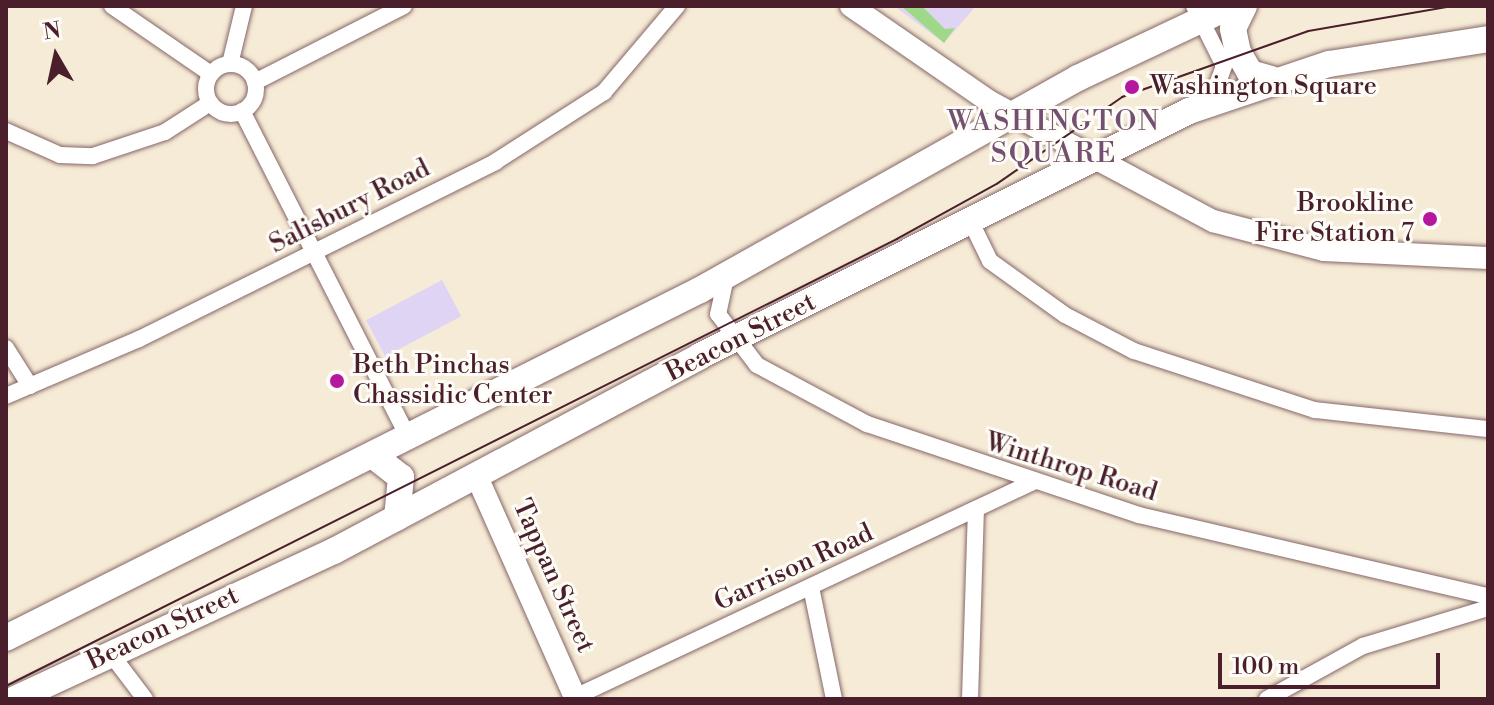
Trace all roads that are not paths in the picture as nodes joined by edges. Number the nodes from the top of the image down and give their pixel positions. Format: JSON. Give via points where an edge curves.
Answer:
{"nodes":[{"id":1,"x":112,"y":6,"type":"edge"},
{"id":2,"x":244,"y":6,"type":"edge"},
{"id":3,"x":404,"y":6,"type":"edge"},
{"id":4,"x":677,"y":6,"type":"edge"},
{"id":5,"x":851,"y":6,"type":"edge"},
{"id":6,"x":1230,"y":6,"type":"edge"},
{"id":7,"x":1244,"y":6,"type":"edge"},
{"id":8,"x":1198,"y":12,"type":"edge"},
{"id":9,"x":1488,"y":39,"type":"edge"},
{"id":10,"x":230,"y":64,"type":"junction"},
{"id":11,"x":211,"y":74,"type":"junction"},
{"id":12,"x":1271,"y":79,"type":"junction"},
{"id":13,"x":255,"y":82,"type":"junction"},
{"id":14,"x":1210,"y":102,"type":"junction"},
{"id":15,"x":210,"y":103,"type":"junction"},
{"id":16,"x":242,"y":111,"type":"junction"},
{"id":17,"x":1015,"y":115,"type":"junction"},
{"id":18,"x":6,"y":131,"type":"edge"},
{"id":19,"x":1093,"y":159,"type":"junction"},
{"id":20,"x":971,"y":222,"type":"junction"},
{"id":21,"x":313,"y":253,"type":"junction"},
{"id":22,"x":1488,"y":258,"type":"edge"},
{"id":23,"x":726,"y":277,"type":"junction"},
{"id":24,"x":734,"y":339,"type":"junction"},
{"id":25,"x":6,"y":348,"type":"edge"},
{"id":26,"x":30,"y":386,"type":"junction"},
{"id":27,"x":6,"y":396,"type":"edge"},
{"id":28,"x":1488,"y":429,"type":"edge"},
{"id":29,"x":409,"y":439,"type":"junction"},
{"id":30,"x":375,"y":457,"type":"junction"},
{"id":31,"x":477,"y":477,"type":"junction"},
{"id":32,"x":1033,"y":482,"type":"junction"},
{"id":33,"x":976,"y":511,"type":"junction"},
{"id":34,"x":397,"y":518,"type":"junction"},
{"id":35,"x":811,"y":587,"type":"junction"},
{"id":36,"x":1488,"y":596,"type":"edge"},
{"id":37,"x":1488,"y":608,"type":"edge"},
{"id":38,"x":6,"y":638,"type":"edge"},
{"id":39,"x":111,"y":654,"type":"junction"},
{"id":40,"x":576,"y":698,"type":"edge"},
{"id":41,"x":15,"y":699,"type":"edge"},
{"id":42,"x":145,"y":699,"type":"edge"},
{"id":43,"x":834,"y":699,"type":"edge"},
{"id":44,"x":970,"y":699,"type":"edge"},
{"id":45,"x":1267,"y":699,"type":"edge"}],
"edges":[{"from":1,"to":11,"type":"street"},
{"from":2,"to":10,"type":"street"},
{"from":3,"to":13,"type":"street"},
{"from":4,"to":21,"type":"street","name":"Salisbury Road","via":[[604,92],[564,121]]},
{"from":5,"to":17,"type":"main road"},
{"from":6,"to":8,"type":"main road"},
{"from":7,"to":12,"type":"main road","via":[[1234,21],[1238,52],[1250,73]]},
{"from":8,"to":14,"type":"street","via":[[1224,66],[1223,83]]},
{"from":8,"to":17,"type":"main road"},
{"from":9,"to":12,"type":"main road","name":"Beacon Street"},
{"from":10,"to":11,"type":"street"},
{"from":10,"to":13,"type":"street"},
{"from":11,"to":15,"type":"street"},
{"from":12,"to":14,"type":"main road","name":"Beacon Street"},
{"from":13,"to":16,"type":"street","via":[[254,99]]},
{"from":14,"to":19,"type":"main road","name":"Beacon Street"},
{"from":15,"to":16,"type":"street","via":[[227,114]]},
{"from":15,"to":18,"type":"street","via":[[165,132],[93,156],[60,155]]},
{"from":16,"to":21,"type":"street"},
{"from":17,"to":19,"type":"main road"},
{"from":17,"to":23,"type":"main road"},
{"from":19,"to":20,"type":"main road","name":"Beacon Street"},
{"from":19,"to":22,"type":"main road","via":[[1257,236],[1344,252]]},
{"from":20,"to":24,"type":"main road","name":"Beacon Street"},
{"from":20,"to":28,"type":"street","via":[[990,261],[1065,315],[1134,351],[1315,410]]},
{"from":21,"to":26,"type":"street","name":"Salisbury Road"},
{"from":21,"to":29,"type":"street"},
{"from":23,"to":24,"type":"street","name":"Winthrop Road","via":[[717,310]]},
{"from":23,"to":29,"type":"main road"},
{"from":24,"to":31,"type":"main road","name":"Beacon Street"},
{"from":24,"to":32,"type":"street","name":"Winthrop Road","via":[[768,375],[799,392]]},
{"from":25,"to":26,"type":"street"},
{"from":26,"to":27,"type":"street","name":"Salisbury Road"},
{"from":29,"to":30,"type":"main road"},
{"from":30,"to":34,"type":"main road","via":[[401,477]]},
{"from":30,"to":38,"type":"main road"},
{"from":31,"to":34,"type":"main road","name":"Beacon Street"},
{"from":31,"to":40,"type":"main road","name":"Tappan Street"},
{"from":32,"to":33,"type":"street","name":"Garrison Road"},
{"from":32,"to":36,"type":"street","name":"Winthrop Road","via":[[1240,541]]},
{"from":33,"to":35,"type":"street","name":"Garrison Road"},
{"from":33,"to":44,"type":"street"},
{"from":34,"to":39,"type":"main road","name":"Beacon Street"},
{"from":35,"to":40,"type":"street","name":"Garrison Road"},
{"from":35,"to":43,"type":"street"},
{"from":37,"to":45,"type":"street","via":[[1363,646]]},
{"from":39,"to":41,"type":"main road","name":"Beacon Street"},
{"from":39,"to":42,"type":"street"}]}
